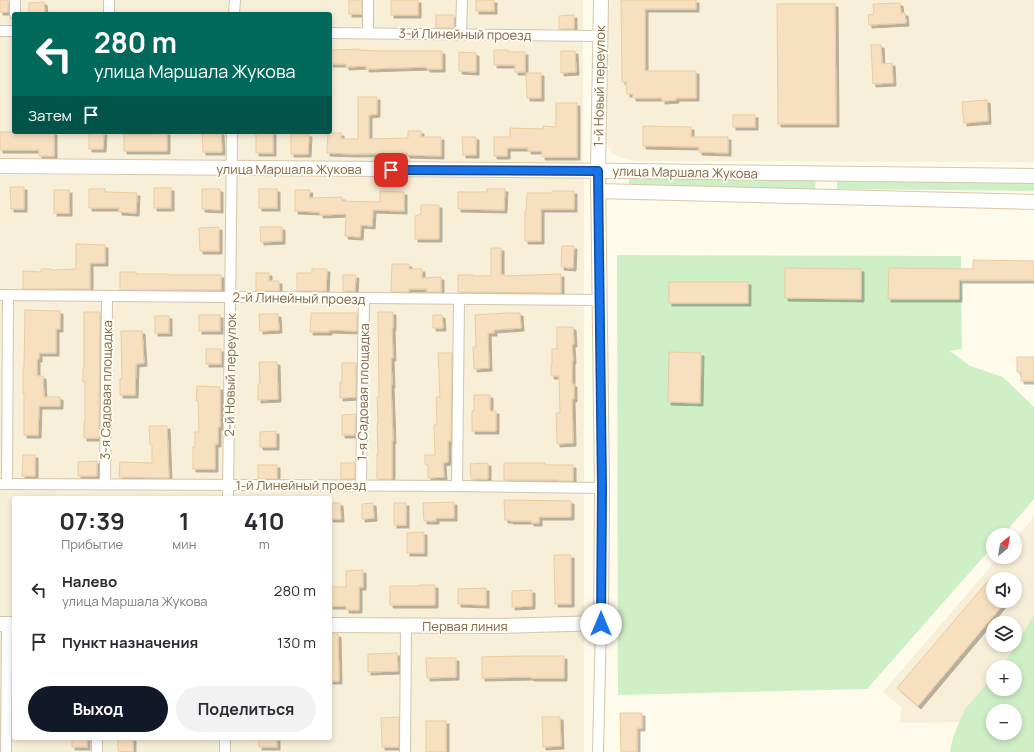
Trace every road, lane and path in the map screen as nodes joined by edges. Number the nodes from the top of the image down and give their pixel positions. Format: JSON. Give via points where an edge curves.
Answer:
{"nodes":[{"id":1,"x":15,"y":0,"type":"edge"},
{"id":2,"x":110,"y":0,"type":"edge"},
{"id":3,"x":235,"y":0,"type":"edge"},
{"id":4,"x":368,"y":0,"type":"edge"},
{"id":5,"x":462,"y":0,"type":"edge"},
{"id":6,"x":601,"y":0,"type":"edge"},
{"id":7,"x":15,"y":12,"type":"edge"},
{"id":8,"x":109,"y":12,"type":"edge"},
{"id":9,"x":234,"y":12,"type":"edge"},
{"id":10,"x":0,"y":31,"type":"edge"},
{"id":11,"x":12,"y":31,"type":"edge"},
{"id":12,"x":332,"y":33,"type":"edge"},
{"id":13,"x":368,"y":33,"type":"junction"},
{"id":14,"x":461,"y":34,"type":"junction"},
{"id":15,"x":600,"y":36,"type":"junction"},
{"id":16,"x":232,"y":134,"type":"edge"},
{"id":17,"x":0,"y":166,"type":"edge"},
{"id":18,"x":232,"y":168,"type":"junction"},
{"id":19,"x":598,"y":171,"type":"junction"},
{"id":20,"x":828,"y":174,"type":"junction"},
{"id":21,"x":1034,"y":176,"type":"edge"},
{"id":22,"x":598,"y":191,"type":"junction"},
{"id":23,"x":826,"y":197,"type":"junction"},
{"id":24,"x":1034,"y":202,"type":"edge"},
{"id":25,"x":4,"y":295,"type":"edge"},
{"id":26,"x":107,"y":296,"type":"junction"},
{"id":27,"x":230,"y":297,"type":"junction"},
{"id":28,"x":364,"y":298,"type":"junction"},
{"id":29,"x":459,"y":299,"type":"junction"},
{"id":30,"x":599,"y":300,"type":"junction"},
{"id":31,"x":4,"y":484,"type":"edge"},
{"id":32,"x":105,"y":484,"type":"junction"},
{"id":33,"x":228,"y":485,"type":"junction"},
{"id":34,"x":361,"y":486,"type":"junction"},
{"id":35,"x":457,"y":486,"type":"junction"},
{"id":36,"x":602,"y":488,"type":"junction"},
{"id":37,"x":228,"y":496,"type":"edge"},
{"id":38,"x":7,"y":624,"type":"edge"},
{"id":39,"x":601,"y":624,"type":"junction"},
{"id":40,"x":332,"y":625,"type":"edge"},
{"id":41,"x":406,"y":626,"type":"junction"},
{"id":42,"x":97,"y":740,"type":"edge"},
{"id":43,"x":225,"y":740,"type":"edge"},
{"id":44,"x":6,"y":752,"type":"edge"},
{"id":45,"x":97,"y":752,"type":"edge"},
{"id":46,"x":225,"y":752,"type":"edge"},
{"id":47,"x":405,"y":752,"type":"edge"},
{"id":48,"x":598,"y":752,"type":"edge"}],
"edges":[{"from":1,"to":7,"type":"street"},
{"from":2,"to":8,"type":"street"},
{"from":3,"to":9,"type":"street"},
{"from":4,"to":13,"type":"street"},
{"from":5,"to":14,"type":"street"},
{"from":6,"to":15,"type":"main road","name":"1-й Новый переулок"},
{"from":10,"to":11,"type":"street"},
{"from":12,"to":13,"type":"street","name":"3-й Линейный проезд"},
{"from":13,"to":14,"type":"street","name":"3-й Линейный проезд"},
{"from":14,"to":15,"type":"street","name":"3-й Линейный проезд"},
{"from":15,"to":19,"type":"main road","name":"1-й Новый переулок"},
{"from":16,"to":18,"type":"street","name":"2-й Новый переулок"},
{"from":17,"to":18,"type":"main road","name":"улица Маршала Жукова"},
{"from":18,"to":19,"type":"main road","name":"улица Маршала Жукова"},
{"from":18,"to":27,"type":"street","name":"2-й Новый переулок"},
{"from":19,"to":20,"type":"main road","name":"улица Маршала Жукова"},
{"from":19,"to":22,"type":"main road","name":"1-й Новый переулок"},
{"from":20,"to":21,"type":"main road","name":"улица Маршала Жукова"},
{"from":20,"to":23,"type":"main road"},
{"from":22,"to":23,"type":"main road","name":"улица Маршала Жукова"},
{"from":22,"to":30,"type":"main road","name":"1-й Новый переулок"},
{"from":23,"to":24,"type":"main road","name":"улица Маршала Жукова"},
{"from":25,"to":26,"type":"street","name":"2-й Линейный проезд"},
{"from":25,"to":31,"type":"street"},
{"from":26,"to":27,"type":"street","name":"2-й Линейный проезд"},
{"from":26,"to":32,"type":"street","name":"3-я Садовая площадка"},
{"from":27,"to":28,"type":"street","name":"2-й Линейный проезд"},
{"from":27,"to":33,"type":"street","name":"2-й Новый переулок"},
{"from":28,"to":29,"type":"street","name":"2-й Линейный проезд"},
{"from":28,"to":34,"type":"street","name":"1-я Садовая площадка"},
{"from":29,"to":30,"type":"street","name":"2-й Линейный проезд"},
{"from":29,"to":35,"type":"street"},
{"from":30,"to":36,"type":"main road","name":"1-й Новый переулок"},
{"from":31,"to":32,"type":"street","name":"1-й Линейный проезд"},
{"from":32,"to":33,"type":"street","name":"1-й Линейный проезд"},
{"from":33,"to":34,"type":"street","name":"1-й Линейный проезд"},
{"from":33,"to":37,"type":"street","name":"2-й Новый переулок"},
{"from":34,"to":35,"type":"street","name":"1-й Линейный проезд"},
{"from":35,"to":36,"type":"street","name":"1-й Линейный проезд"},
{"from":36,"to":39,"type":"main road","name":"1-й Новый переулок"},
{"from":38,"to":44,"type":"street"},
{"from":39,"to":41,"type":"main road","name":"Первая линия"},
{"from":39,"to":48,"type":"street"},
{"from":40,"to":41,"type":"main road","name":"Первая линия"},
{"from":41,"to":47,"type":"street"},
{"from":42,"to":45,"type":"street"},
{"from":43,"to":46,"type":"street"}]}
